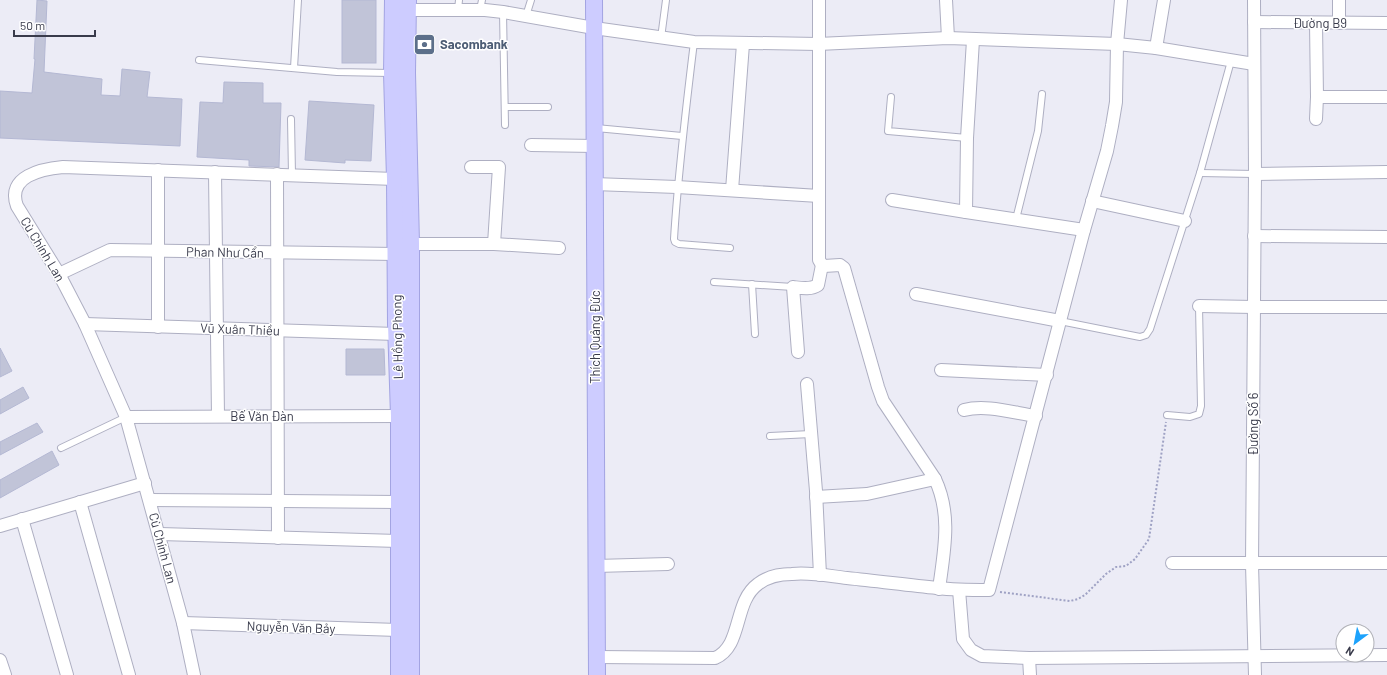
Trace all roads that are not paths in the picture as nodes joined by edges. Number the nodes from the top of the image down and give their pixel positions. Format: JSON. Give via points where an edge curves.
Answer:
{"nodes":[{"id":1,"x":298,"y":0,"type":"edge"},
{"id":2,"x":393,"y":0,"type":"edge"},
{"id":3,"x":531,"y":0,"type":"edge"},
{"id":4,"x":594,"y":0,"type":"edge"},
{"id":5,"x":666,"y":0,"type":"edge"},
{"id":6,"x":819,"y":0,"type":"edge"},
{"id":7,"x":946,"y":0,"type":"edge"},
{"id":8,"x":1121,"y":0,"type":"edge"},
{"id":9,"x":1164,"y":0,"type":"edge"},
{"id":10,"x":1254,"y":0,"type":"edge"},
{"id":11,"x":1339,"y":0,"type":"edge"},
{"id":12,"x":408,"y":5,"type":"edge"},
{"id":13,"x":459,"y":5,"type":"edge"},
{"id":14,"x":481,"y":5,"type":"edge"},
{"id":15,"x":503,"y":12,"type":"junction"},
{"id":16,"x":526,"y":16,"type":"junction"},
{"id":17,"x":1254,"y":22,"type":"junction"},
{"id":18,"x":1316,"y":23,"type":"junction"},
{"id":19,"x":1339,"y":23,"type":"junction"},
{"id":20,"x":1387,"y":23,"type":"edge"},
{"id":21,"x":594,"y":28,"type":"junction"},
{"id":22,"x":661,"y":38,"type":"junction"},
{"id":23,"x":948,"y":38,"type":"junction"},
{"id":24,"x":973,"y":40,"type":"junction"},
{"id":25,"x":694,"y":42,"type":"junction"},
{"id":26,"x":743,"y":44,"type":"junction"},
{"id":27,"x":818,"y":44,"type":"junction"},
{"id":28,"x":1117,"y":44,"type":"junction"},
{"id":29,"x":1156,"y":48,"type":"junction"},
{"id":30,"x":199,"y":60,"type":"dead end"},
{"id":31,"x":1230,"y":61,"type":"junction"},
{"id":32,"x":1254,"y":64,"type":"junction"},
{"id":33,"x":294,"y":68,"type":"junction"},
{"id":34,"x":400,"y":73,"type":"junction"},
{"id":35,"x":1042,"y":94,"type":"dead end"},
{"id":36,"x":891,"y":97,"type":"dead end"},
{"id":37,"x":1317,"y":97,"type":"junction"},
{"id":38,"x":1387,"y":97,"type":"edge"},
{"id":39,"x":505,"y":107,"type":"junction"},
{"id":40,"x":548,"y":107,"type":"dead end"},
{"id":41,"x":291,"y":119,"type":"dead end"},
{"id":42,"x":1316,"y":119,"type":"dead end"},
{"id":43,"x":506,"y":125,"type":"dead end"},
{"id":44,"x":595,"y":128,"type":"junction"},
{"id":45,"x":682,"y":136,"type":"junction"},
{"id":46,"x":968,"y":138,"type":"junction"},
{"id":47,"x":531,"y":145,"type":"dead end"},
{"id":48,"x":595,"y":146,"type":"junction"},
{"id":49,"x":471,"y":167,"type":"dead end"},
{"id":50,"x":158,"y":170,"type":"junction"},
{"id":51,"x":216,"y":172,"type":"junction"},
{"id":52,"x":1387,"y":172,"type":"edge"},
{"id":53,"x":1200,"y":173,"type":"junction"},
{"id":54,"x":277,"y":174,"type":"junction"},
{"id":55,"x":1255,"y":174,"type":"junction"},
{"id":56,"x":292,"y":175,"type":"junction"},
{"id":57,"x":395,"y":179,"type":"junction"},
{"id":58,"x":594,"y":184,"type":"junction"},
{"id":59,"x":677,"y":187,"type":"junction"},
{"id":60,"x":732,"y":190,"type":"junction"},
{"id":61,"x":819,"y":196,"type":"junction"},
{"id":62,"x":892,"y":200,"type":"dead end"},
{"id":63,"x":1092,"y":201,"type":"junction"},
{"id":64,"x":966,"y":212,"type":"junction"},
{"id":65,"x":1016,"y":219,"type":"junction"},
{"id":66,"x":1185,"y":221,"type":"junction"},
{"id":67,"x":1084,"y":230,"type":"junction"},
{"id":68,"x":1254,"y":236,"type":"junction"},
{"id":69,"x":1387,"y":237,"type":"edge"},
{"id":70,"x":411,"y":244,"type":"junction"},
{"id":71,"x":494,"y":244,"type":"junction"},
{"id":72,"x":559,"y":248,"type":"dead end"},
{"id":73,"x":730,"y":248,"type":"dead end"},
{"id":74,"x":157,"y":251,"type":"junction"},
{"id":75,"x":216,"y":252,"type":"junction"},
{"id":76,"x":277,"y":252,"type":"junction"},
{"id":77,"x":396,"y":254,"type":"junction"},
{"id":78,"x":822,"y":265,"type":"junction"},
{"id":79,"x":58,"y":274,"type":"junction"},
{"id":80,"x":714,"y":282,"type":"dead end"},
{"id":81,"x":752,"y":284,"type":"junction"},
{"id":82,"x":793,"y":287,"type":"junction"},
{"id":83,"x":916,"y":294,"type":"dead end"},
{"id":84,"x":1199,"y":306,"type":"joint"},
{"id":85,"x":1254,"y":307,"type":"junction"},
{"id":86,"x":1387,"y":307,"type":"edge"},
{"id":87,"x":1060,"y":322,"type":"junction"},
{"id":88,"x":85,"y":324,"type":"junction"},
{"id":89,"x":158,"y":327,"type":"junction"},
{"id":90,"x":217,"y":329,"type":"junction"},
{"id":91,"x":277,"y":331,"type":"junction"},
{"id":92,"x":396,"y":334,"type":"junction"},
{"id":93,"x":755,"y":334,"type":"dead end"},
{"id":94,"x":798,"y":352,"type":"dead end"},
{"id":95,"x":941,"y":370,"type":"dead end"},
{"id":96,"x":1046,"y":375,"type":"junction"},
{"id":97,"x":807,"y":384,"type":"dead end"},
{"id":98,"x":964,"y":410,"type":"dead end"},
{"id":99,"x":1167,"y":415,"type":"road end"},
{"id":100,"x":218,"y":416,"type":"junction"},
{"id":101,"x":277,"y":416,"type":"junction"},
{"id":102,"x":405,"y":416,"type":"junction"},
{"id":103,"x":1036,"y":416,"type":"junction"},
{"id":104,"x":126,"y":417,"type":"junction"},
{"id":105,"x":811,"y":434,"type":"junction"},
{"id":106,"x":770,"y":436,"type":"dead end"},
{"id":107,"x":61,"y":448,"type":"dead end"},
{"id":108,"x":935,"y":479,"type":"junction"},
{"id":109,"x":145,"y":483,"type":"junction"},
{"id":110,"x":816,"y":497,"type":"junction"},
{"id":111,"x":150,"y":500,"type":"junction"},
{"id":112,"x":277,"y":501,"type":"junction"},
{"id":113,"x":80,"y":502,"type":"junction"},
{"id":114,"x":398,"y":502,"type":"junction"},
{"id":115,"x":22,"y":519,"type":"junction"},
{"id":116,"x":0,"y":526,"type":"edge"},
{"id":117,"x":160,"y":534,"type":"junction"},
{"id":118,"x":278,"y":538,"type":"junction"},
{"id":119,"x":398,"y":541,"type":"junction"},
{"id":120,"x":1172,"y":563,"type":"dead end"},
{"id":121,"x":1387,"y":563,"type":"edge"},
{"id":122,"x":668,"y":564,"type":"dead end"},
{"id":123,"x":1252,"y":564,"type":"junction"},
{"id":124,"x":596,"y":566,"type":"junction"},
{"id":125,"x":820,"y":574,"type":"junction"},
{"id":126,"x":939,"y":588,"type":"junction"},
{"id":127,"x":959,"y":590,"type":"junction"},
{"id":128,"x":184,"y":623,"type":"junction"},
{"id":129,"x":398,"y":630,"type":"junction"},
{"id":130,"x":1387,"y":656,"type":"edge"},
{"id":131,"x":597,"y":657,"type":"junction"},
{"id":132,"x":1254,"y":657,"type":"junction"},
{"id":133,"x":1029,"y":658,"type":"junction"},
{"id":134,"x":0,"y":660,"type":"edge"},
{"id":135,"x":5,"y":675,"type":"edge"},
{"id":136,"x":67,"y":675,"type":"edge"},
{"id":137,"x":129,"y":675,"type":"edge"},
{"id":138,"x":194,"y":675,"type":"edge"},
{"id":139,"x":399,"y":675,"type":"edge"},
{"id":140,"x":411,"y":675,"type":"edge"},
{"id":141,"x":597,"y":675,"type":"edge"},
{"id":142,"x":1030,"y":675,"type":"edge"},
{"id":143,"x":1255,"y":675,"type":"edge"}],
"edges":[{"from":1,"to":33,"type":"lane"},
{"from":2,"to":34,"type":"main road","name":"Lê Hồng Phong"},
{"from":3,"to":16,"type":"lane"},
{"from":4,"to":21,"type":"main road","name":"Thích Quảng Đức"},
{"from":5,"to":22,"type":"lane"},
{"from":6,"to":27,"type":"street"},
{"from":7,"to":23,"type":"street"},
{"from":8,"to":28,"type":"street"},
{"from":9,"to":29,"type":"street"},
{"from":10,"to":17,"type":"street","name":"Đường Số 6"},
{"from":11,"to":19,"type":"street"},
{"from":12,"to":13,"type":"street"},
{"from":12,"to":34,"type":"main road","name":"Lê Hồng Phong"},
{"from":13,"to":14,"type":"street"},
{"from":14,"to":15,"type":"street"},
{"from":15,"to":16,"type":"street"},
{"from":15,"to":39,"type":"lane"},
{"from":16,"to":21,"type":"street"},
{"from":17,"to":18,"type":"street","name":"Đường B9"},
{"from":17,"to":32,"type":"street","name":"Đường Số 6"},
{"from":18,"to":19,"type":"street","name":"Đường B9"},
{"from":18,"to":37,"type":"street"},
{"from":19,"to":20,"type":"street","name":"Đường B9"},
{"from":21,"to":22,"type":"street"},
{"from":21,"to":44,"type":"main road","name":"Thích Quảng Đức"},
{"from":22,"to":25,"type":"street"},
{"from":23,"to":24,"type":"street"},
{"from":23,"to":27,"type":"street"},
{"from":24,"to":28,"type":"street"},
{"from":24,"to":46,"type":"street"},
{"from":25,"to":26,"type":"street"},
{"from":25,"to":45,"type":"lane"},
{"from":26,"to":27,"type":"street"},
{"from":26,"to":60,"type":"street"},
{"from":27,"to":61,"type":"street"},
{"from":28,"to":29,"type":"street"},
{"from":28,"to":63,"type":"street","via":[[1116,102],[1107,150]]},
{"from":29,"to":31,"type":"street"},
{"from":30,"to":33,"type":"lane"},
{"from":31,"to":32,"type":"street"},
{"from":31,"to":53,"type":"lane"},
{"from":32,"to":55,"type":"street","name":"Đường Số 6"},
{"from":33,"to":34,"type":"lane"},
{"from":34,"to":57,"type":"main road","name":"Lê Hồng Phong"},
{"from":34,"to":70,"type":"main road","name":"Lê Hồng Phong"},
{"from":35,"to":65,"type":"lane","via":[[1038,131]]},
{"from":36,"to":46,"type":"lane","via":[[888,131]]},
{"from":37,"to":38,"type":"street"},
{"from":37,"to":42,"type":"street"},
{"from":39,"to":40,"type":"lane"},
{"from":39,"to":43,"type":"lane"},
{"from":41,"to":56,"type":"lane"},
{"from":44,"to":45,"type":"lane"},
{"from":44,"to":48,"type":"main road","name":"Thích Quảng Đức"},
{"from":45,"to":59,"type":"lane"},
{"from":46,"to":64,"type":"street"},
{"from":47,"to":48,"type":"street"},
{"from":48,"to":58,"type":"main road","name":"Thích Quảng Đức"},
{"from":49,"to":71,"type":"street","via":[[499,167]]},
{"from":50,"to":51,"type":"street","name":"Cù Chính Lan"},
{"from":50,"to":74,"type":"street"},
{"from":50,"to":79,"type":"street","name":"Cù Chính Lan","via":[[63,167],[34,173],[19,183],[14,193],[17,206]]},
{"from":51,"to":54,"type":"street","name":"Cù Chính Lan"},
{"from":51,"to":75,"type":"street"},
{"from":52,"to":55,"type":"street"},
{"from":53,"to":55,"type":"lane"},
{"from":53,"to":66,"type":"lane"},
{"from":54,"to":56,"type":"street","name":"Cù Chính Lan"},
{"from":54,"to":76,"type":"street"},
{"from":55,"to":68,"type":"street","name":"Đường Số 6"},
{"from":56,"to":57,"type":"street","name":"Cù Chính Lan"},
{"from":57,"to":77,"type":"main road","name":"Lê Hồng Phong"},
{"from":58,"to":59,"type":"street"},
{"from":58,"to":124,"type":"main road","name":"Thích Quảng Đức"},
{"from":59,"to":60,"type":"street"},
{"from":59,"to":73,"type":"lane","via":[[675,242]]},
{"from":60,"to":61,"type":"street"},
{"from":61,"to":78,"type":"street","via":[[819,260]]},
{"from":62,"to":64,"type":"street"},
{"from":63,"to":66,"type":"street"},
{"from":63,"to":67,"type":"street"},
{"from":64,"to":65,"type":"street"},
{"from":65,"to":67,"type":"street"},
{"from":66,"to":87,"type":"lane","via":[[1146,335]]},
{"from":67,"to":87,"type":"street"},
{"from":68,"to":69,"type":"street"},
{"from":68,"to":85,"type":"street","name":"Đường Số 6"},
{"from":70,"to":71,"type":"street"},
{"from":70,"to":102,"type":"main road","name":"Lê Hồng Phong"},
{"from":71,"to":72,"type":"street"},
{"from":74,"to":75,"type":"street","name":"Phan Như Cẩn"},
{"from":74,"to":79,"type":"street","name":"Phan Như Cẩn","via":[[110,250]]},
{"from":74,"to":89,"type":"street"},
{"from":75,"to":76,"type":"street","name":"Phan Như Cẩn"},
{"from":75,"to":90,"type":"street"},
{"from":76,"to":77,"type":"street","name":"Phan Như Cẩn"},
{"from":76,"to":91,"type":"street"},
{"from":77,"to":92,"type":"main road","name":"Lê Hồng Phong"},
{"from":78,"to":82,"type":"street","via":[[818,285],[806,288]]},
{"from":78,"to":108,"type":"street","via":[[840,265],[844,268],[883,401]]},
{"from":79,"to":88,"type":"street","name":"Cù Chính Lan"},
{"from":80,"to":81,"type":"lane"},
{"from":81,"to":82,"type":"lane"},
{"from":81,"to":93,"type":"lane"},
{"from":82,"to":94,"type":"street"},
{"from":83,"to":87,"type":"street"},
{"from":84,"to":85,"type":"street"},
{"from":84,"to":99,"type":"lane","via":[[1199,414],[1190,417]]},
{"from":85,"to":86,"type":"street"},
{"from":85,"to":123,"type":"street","name":"Đường Số 6"},
{"from":87,"to":96,"type":"street"},
{"from":88,"to":89,"type":"street","name":"Vũ Xuân Thiều"},
{"from":88,"to":104,"type":"street","name":"Cù Chính Lan"},
{"from":89,"to":90,"type":"street","name":"Vũ Xuân Thiều"},
{"from":90,"to":91,"type":"street","name":"Vũ Xuân Thiều"},
{"from":90,"to":100,"type":"street"},
{"from":91,"to":92,"type":"street","name":"Vũ Xuân Thiều"},
{"from":91,"to":101,"type":"street"},
{"from":92,"to":102,"type":"main road","name":"Lê Hồng Phong"},
{"from":95,"to":96,"type":"street"},
{"from":96,"to":103,"type":"street"},
{"from":97,"to":105,"type":"street"},
{"from":98,"to":103,"type":"street","via":[[983,408]]},
{"from":100,"to":101,"type":"street","name":"Bế Văn Đàn"},
{"from":100,"to":104,"type":"street","name":"Bế Văn Đàn"},
{"from":101,"to":102,"type":"street","name":"Bế Văn Đàn"},
{"from":101,"to":112,"type":"street"},
{"from":102,"to":114,"type":"main road","name":"Lê Hồng Phong"},
{"from":102,"to":140,"type":"main road","name":"Lê Hồng Phong"},
{"from":103,"to":127,"type":"street","via":[[989,590]]},
{"from":104,"to":107,"type":"lane"},
{"from":104,"to":109,"type":"street","name":"Cù Chính Lan"},
{"from":105,"to":106,"type":"lane"},
{"from":105,"to":110,"type":"street"},
{"from":108,"to":110,"type":"street","via":[[867,494]]},
{"from":108,"to":126,"type":"street","via":[[941,491],[946,521]]},
{"from":109,"to":111,"type":"street","name":"Cù Chính Lan"},
{"from":109,"to":113,"type":"street"},
{"from":110,"to":125,"type":"street"},
{"from":111,"to":112,"type":"street"},
{"from":111,"to":117,"type":"street","name":"Cù Chính Lan"},
{"from":112,"to":114,"type":"street"},
{"from":112,"to":118,"type":"street"},
{"from":113,"to":115,"type":"street"},
{"from":113,"to":137,"type":"street"},
{"from":114,"to":119,"type":"main road","name":"Lê Hồng Phong"},
{"from":115,"to":116,"type":"street"},
{"from":115,"to":136,"type":"street"},
{"from":117,"to":118,"type":"street"},
{"from":117,"to":128,"type":"street","name":"Cù Chính Lan"},
{"from":118,"to":119,"type":"street"},
{"from":119,"to":129,"type":"main road","name":"Lê Hồng Phong"},
{"from":120,"to":123,"type":"street"},
{"from":121,"to":123,"type":"street"},
{"from":122,"to":124,"type":"street"},
{"from":123,"to":132,"type":"street","name":"Đường Số 6"},
{"from":124,"to":131,"type":"main road","name":"Thích Quảng Đức"},
{"from":125,"to":126,"type":"street"},
{"from":125,"to":131,"type":"street","via":[[778,575],[756,585],[744,602],[730,644],[722,655],[715,658]]},
{"from":126,"to":127,"type":"street"},
{"from":127,"to":133,"type":"street","via":[[963,638],[971,650],[982,656]]},
{"from":128,"to":129,"type":"street","name":"Nguyễn Văn Bảy"},
{"from":128,"to":138,"type":"street","name":"Cù Chính Lan"},
{"from":129,"to":139,"type":"main road","name":"Lê Hồng Phong"},
{"from":130,"to":132,"type":"street"},
{"from":131,"to":141,"type":"main road","name":"Thích Quảng Đức"},
{"from":132,"to":133,"type":"street"},
{"from":132,"to":143,"type":"street","name":"Đường Số 6"},
{"from":133,"to":142,"type":"street"},
{"from":134,"to":135,"type":"street"}]}
